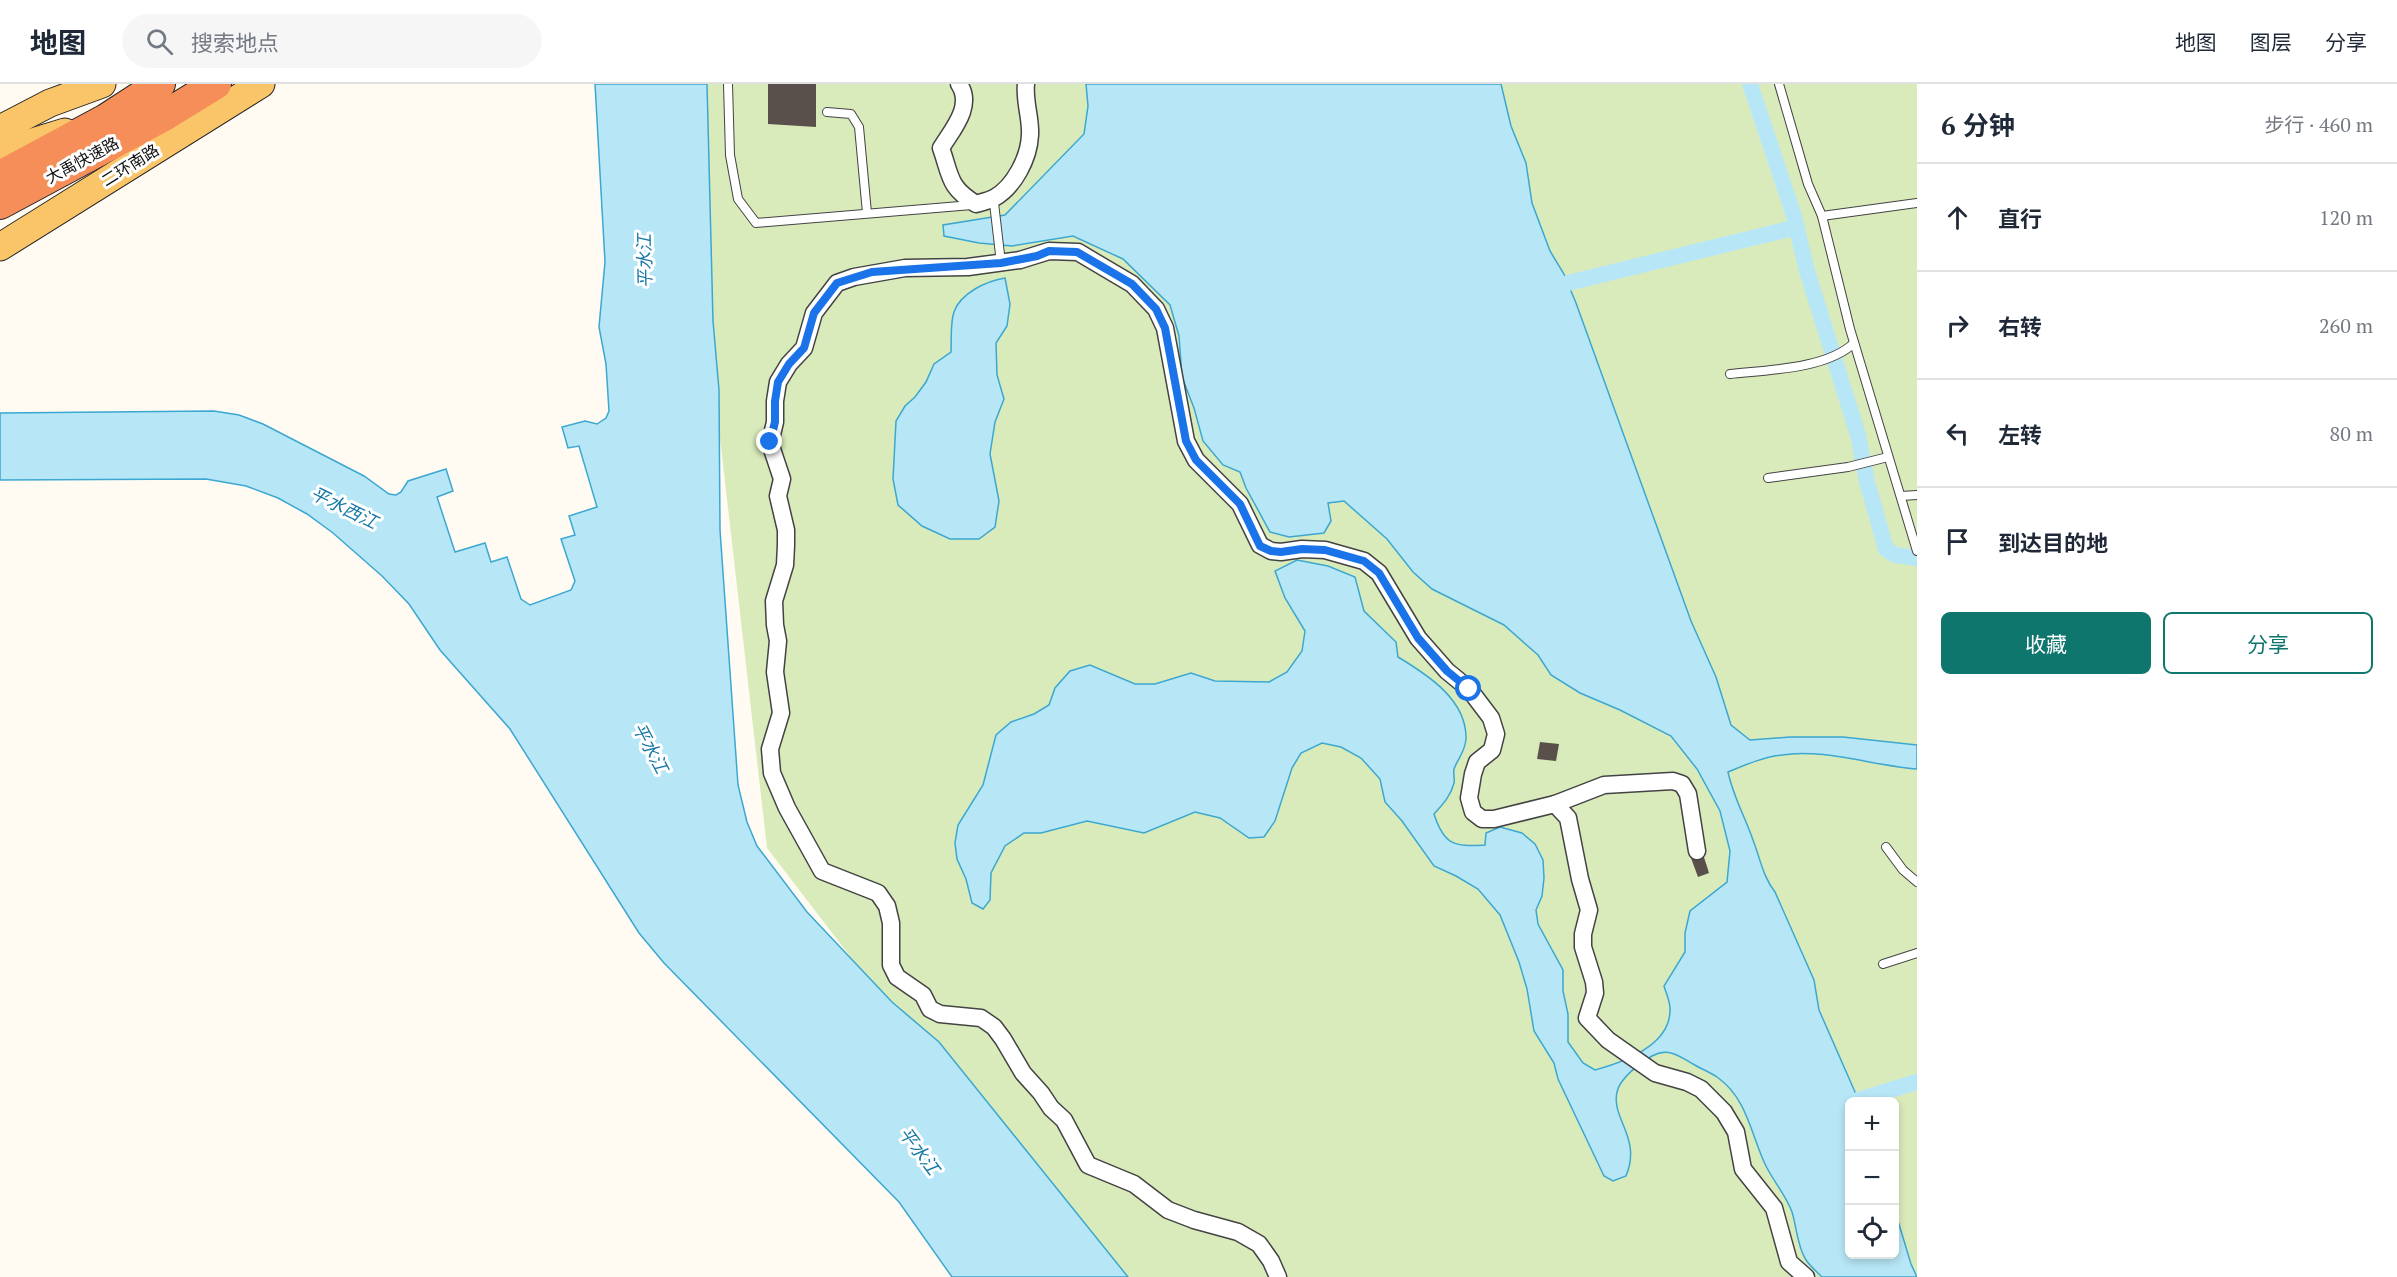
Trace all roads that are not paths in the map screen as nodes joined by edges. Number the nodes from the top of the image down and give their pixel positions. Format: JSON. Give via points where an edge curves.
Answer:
{"nodes":[{"id":1,"x":102,"y":84,"type":"edge"},
{"id":2,"x":160,"y":84,"type":"edge"},
{"id":3,"x":216,"y":84,"type":"edge"},
{"id":4,"x":261,"y":84,"type":"edge"},
{"id":5,"x":728,"y":84,"type":"edge"},
{"id":6,"x":958,"y":84,"type":"edge"},
{"id":7,"x":1026,"y":84,"type":"edge"},
{"id":8,"x":1779,"y":84,"type":"edge"},
{"id":9,"x":827,"y":112,"type":"dead end"},
{"id":10,"x":164,"y":116,"type":"junction"},
{"id":11,"x":106,"y":119,"type":"junction"},
{"id":12,"x":0,"y":129,"type":"edge"},
{"id":13,"x":0,"y":153,"type":"edge"},
{"id":14,"x":0,"y":176,"type":"edge"},
{"id":15,"x":0,"y":204,"type":"edge"},
{"id":16,"x":976,"y":204,"type":"junction"},
{"id":17,"x":1917,"y":204,"type":"edge"},
{"id":18,"x":867,"y":213,"type":"junction"},
{"id":19,"x":1822,"y":216,"type":"junction"},
{"id":20,"x":0,"y":228,"type":"edge"},
{"id":21,"x":0,"y":247,"type":"edge"},
{"id":22,"x":1001,"y":263,"type":"junction"},
{"id":23,"x":1854,"y":343,"type":"junction"},
{"id":24,"x":1730,"y":374,"type":"dead end"},
{"id":25,"x":1888,"y":458,"type":"junction"},
{"id":26,"x":1768,"y":478,"type":"dead end"},
{"id":27,"x":1917,"y":495,"type":"edge"},
{"id":28,"x":1901,"y":496,"type":"junction"},
{"id":29,"x":1916,"y":547,"type":"edge"},
{"id":30,"x":1555,"y":804,"type":"junction"},
{"id":31,"x":1886,"y":847,"type":"dead end"},
{"id":32,"x":1696,"y":851,"type":"dead end"},
{"id":33,"x":1917,"y":882,"type":"edge"},
{"id":34,"x":1917,"y":953,"type":"edge"},
{"id":35,"x":1883,"y":964,"type":"dead end"},
{"id":36,"x":1278,"y":1277,"type":"edge"},
{"id":37,"x":1806,"y":1277,"type":"edge"}],
"edges":[{"from":1,"to":12,"type":"main road","via":[[50,103]]},
{"from":2,"to":11,"type":"highway"},
{"from":3,"to":10,"type":"highway","name":"二环南路"},
{"from":4,"to":21,"type":"main road","name":"二环南路"},
{"from":5,"to":18,"type":"lane","via":[[730,156],[738,199],[756,223]]},
{"from":6,"to":16,"type":"street","via":[[964,110],[941,148],[951,182]]},
{"from":7,"to":16,"type":"street","via":[[1030,136],[1022,164],[1007,188]]},
{"from":8,"to":19,"type":"lane","via":[[1808,184]]},
{"from":9,"to":18,"type":"lane","via":[[851,114],[859,127]]},
{"from":10,"to":15,"type":"highway","name":"大禹快速路"},
{"from":10,"to":20,"type":"main road","name":"二环南路"},
{"from":11,"to":13,"type":"main road"},
{"from":11,"to":14,"type":"highway","name":"大禹快速路"},
{"from":16,"to":18,"type":"lane"},
{"from":16,"to":22,"type":"lane","via":[[994,203]]},
{"from":17,"to":19,"type":"lane"},
{"from":19,"to":23,"type":"lane"},
{"from":22,"to":30,"type":"street","via":[[1049,251],[1077,252],[1132,284],[1145,296],[1165,328],[1186,441],[1196,460],[1240,504],[1260,546],[1281,552],[1325,550],[1364,561],[1379,573],[1418,638],[1469,689],[1491,718],[1496,734],[1492,750],[1477,762],[1473,774],[1469,798],[1473,812],[1482,819],[1494,819]]},
{"from":22,"to":36,"type":"street","via":[[872,272],[837,283],[814,313],[804,348],[778,382],[770,442],[782,478],[778,496],[786,545],[785,565],[774,601],[778,641],[775,672],[781,713],[770,749],[772,772],[822,871],[878,893],[887,906],[891,965],[897,977],[923,995],[930,1009],[940,1014],[981,1018],[994,1027],[1023,1073],[1064,1120],[1088,1165],[1134,1185],[1168,1210],[1238,1232],[1259,1244]]},
{"from":23,"to":24,"type":"lane","via":[[1844,352],[1823,360]]},
{"from":23,"to":25,"type":"lane"},
{"from":25,"to":26,"type":"lane"},
{"from":25,"to":28,"type":"lane"},
{"from":27,"to":28,"type":"lane"},
{"from":28,"to":29,"type":"lane"},
{"from":30,"to":32,"type":"street","via":[[1604,785],[1682,784],[1688,794]]},
{"from":30,"to":37,"type":"street","via":[[1569,818],[1589,910],[1583,947],[1595,993],[1587,1018],[1608,1040],[1655,1073],[1701,1089],[1724,1112],[1736,1132],[1743,1169],[1774,1208],[1789,1262]]},
{"from":31,"to":33,"type":"lane"},
{"from":34,"to":35,"type":"lane"}]}
